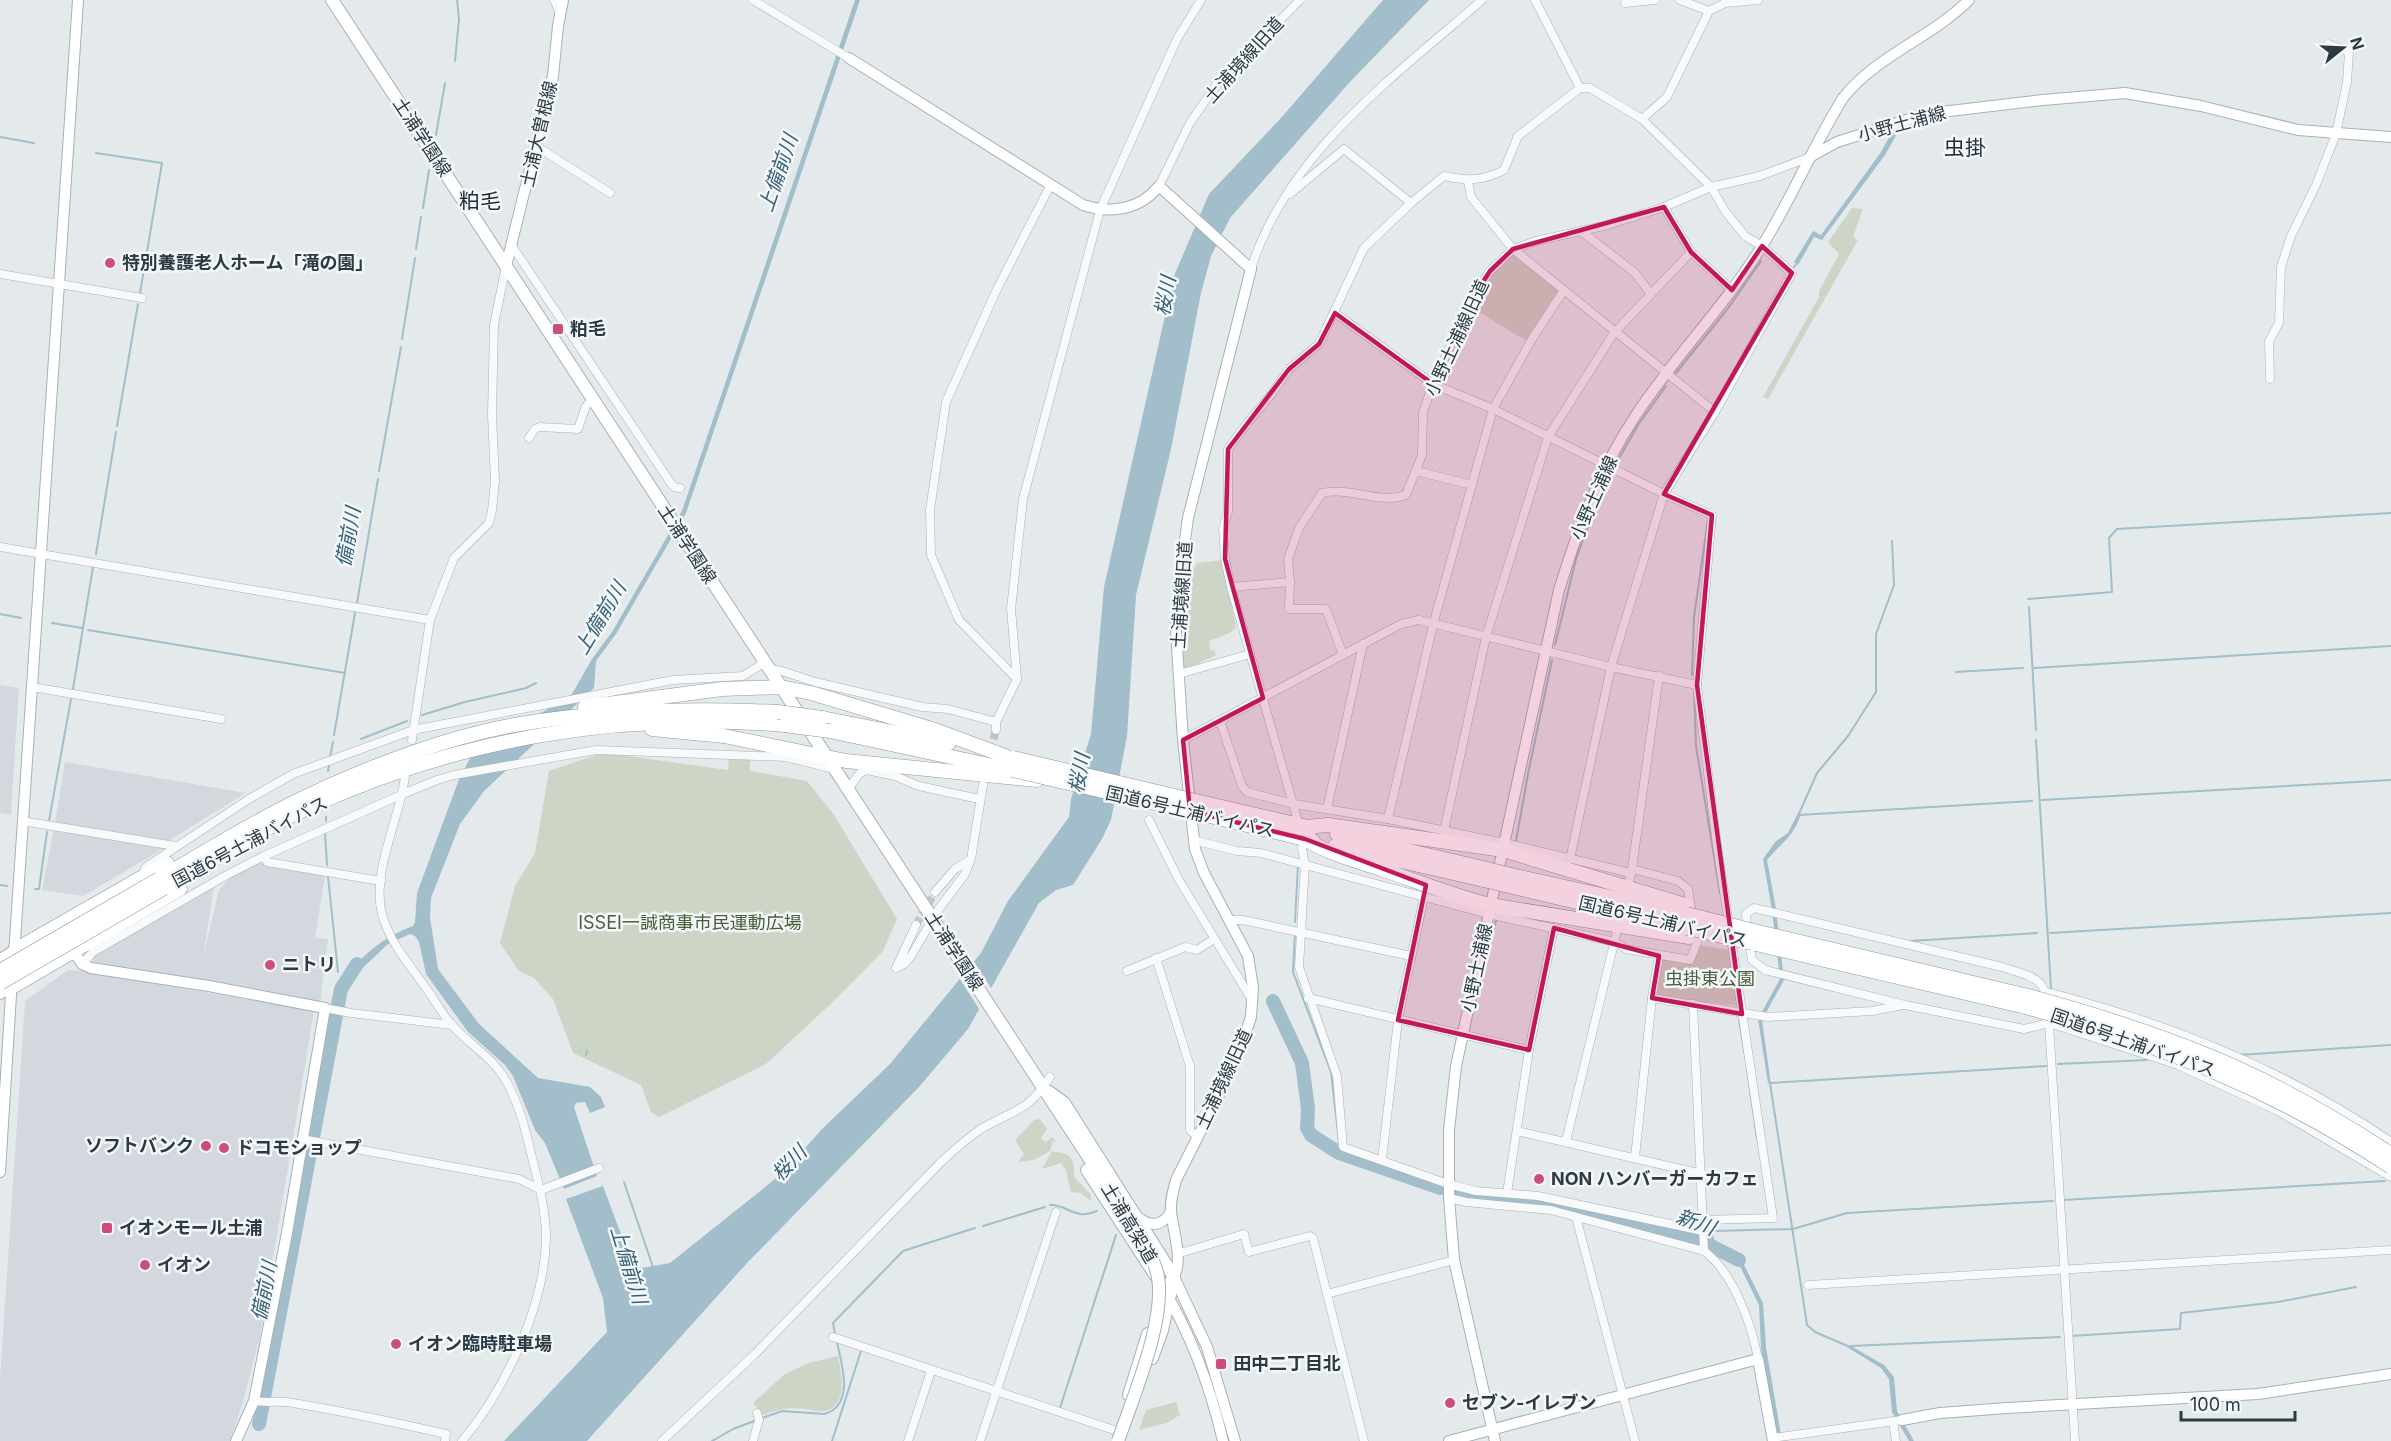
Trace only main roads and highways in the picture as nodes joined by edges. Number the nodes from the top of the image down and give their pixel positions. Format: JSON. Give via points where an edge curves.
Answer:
{"nodes":[{"id":1,"x":332,"y":0,"type":"edge"},
{"id":2,"x":781,"y":687,"type":"junction"},
{"id":3,"x":597,"y":710,"type":"junction"},
{"id":4,"x":633,"y":722,"type":"junction"},
{"id":5,"x":831,"y":763,"type":"junction"},
{"id":6,"x":1010,"y":765,"type":"junction"},
{"id":7,"x":366,"y":777,"type":"junction"},
{"id":8,"x":1199,"y":808,"type":"junction"},
{"id":9,"x":1303,"y":833,"type":"junction"},
{"id":10,"x":161,"y":883,"type":"junction"},
{"id":11,"x":1687,"y":921,"type":"junction"},
{"id":12,"x":1751,"y":936,"type":"junction"},
{"id":13,"x":15,"y":950,"type":"road end"},
{"id":14,"x":0,"y":971,"type":"edge"},
{"id":15,"x":4,"y":988,"type":"edge"},
{"id":16,"x":2027,"y":1002,"type":"junction"},
{"id":17,"x":1044,"y":1081,"type":"junction"},
{"id":18,"x":2391,"y":1154,"type":"edge"},
{"id":19,"x":2391,"y":1167,"type":"edge"},
{"id":20,"x":1166,"y":1293,"type":"junction"},
{"id":21,"x":1119,"y":1439,"type":"edge"}],
"edges":[{"from":1,"to":2,"type":"main road","name":"土浦学園線"},
{"from":2,"to":3,"type":"highway","via":[[722,689]]},
{"from":2,"to":5,"type":"main road","name":"土浦学園線"},
{"from":2,"to":6,"type":"highway","via":[[935,730]]},
{"from":3,"to":6,"type":"highway","name":"国道6号土浦バイパス","bridge":true,"via":[[778,712],[881,728]]},
{"from":3,"to":7,"type":"highway","name":"国道6号土浦バイパス","via":[[547,714],[473,736]]},
{"from":4,"to":5,"type":"highway","via":[[656,730],[724,736]]},
{"from":4,"to":6,"type":"highway","name":"国道6号土浦バイパス","bridge":true,"via":[[715,720],[785,725]]},
{"from":4,"to":7,"type":"highway","name":"国道6号土浦バイパス","via":[[570,729],[462,751]]},
{"from":5,"to":6,"type":"highway"},
{"from":5,"to":17,"type":"main road","name":"土浦学園線"},
{"from":6,"to":8,"type":"highway","name":"国道6号土浦バイパス","bridge":true},
{"from":6,"to":8,"type":"highway","name":"国道6号土浦バイパス","bridge":true,"via":[[1047,778]]},
{"from":7,"to":10,"type":"highway","name":"国道6号土浦バイパス","via":[[255,822]]},
{"from":7,"to":13,"type":"highway","via":[[314,786],[277,801]]},
{"from":7,"to":15,"type":"highway"},
{"from":8,"to":9,"type":"highway","name":"国道6号土浦バイパス"},
{"from":9,"to":11,"type":"highway","name":"国道6号土浦バイパス","bridge":true},
{"from":9,"to":11,"type":"highway","via":[[1328,825],[1504,847]]},
{"from":9,"to":11,"type":"highway","via":[[1317,847],[1489,910]]},
{"from":10,"to":14,"type":"highway","name":"国道6号土浦バイパス","bridge":true},
{"from":10,"to":15,"type":"highway","name":"国道6号土浦バイパス","bridge":true},
{"from":11,"to":12,"type":"highway","name":"国道6号土浦バイパス","bridge":true,"via":[[1712,920]]},
{"from":11,"to":12,"type":"highway","name":"国道6号土浦バイパス","bridge":true,"via":[[1733,939]]},
{"from":12,"to":16,"type":"highway","name":"国道6号土浦バイパス"},
{"from":16,"to":18,"type":"highway","name":"国道6号土浦バイパス","bridge":true,"via":[[2092,1014],[2203,1053],[2295,1097]]},
{"from":16,"to":19,"type":"highway","name":"国道6号土浦バイパス","bridge":true,"via":[[2205,1066],[2286,1104]]},
{"from":17,"to":20,"type":"main road","name":"土浦学園線","via":[[1047,1104]]},
{"from":17,"to":20,"type":"main road","name":"土浦学園線","via":[[1064,1103],[1174,1277]]},
{"from":17,"to":21,"type":"main road","name":"土浦高架道","bridge":true,"via":[[1152,1258],[1158,1276],[1159,1312]]},
{"from":20,"to":21,"type":"main road"}]}
